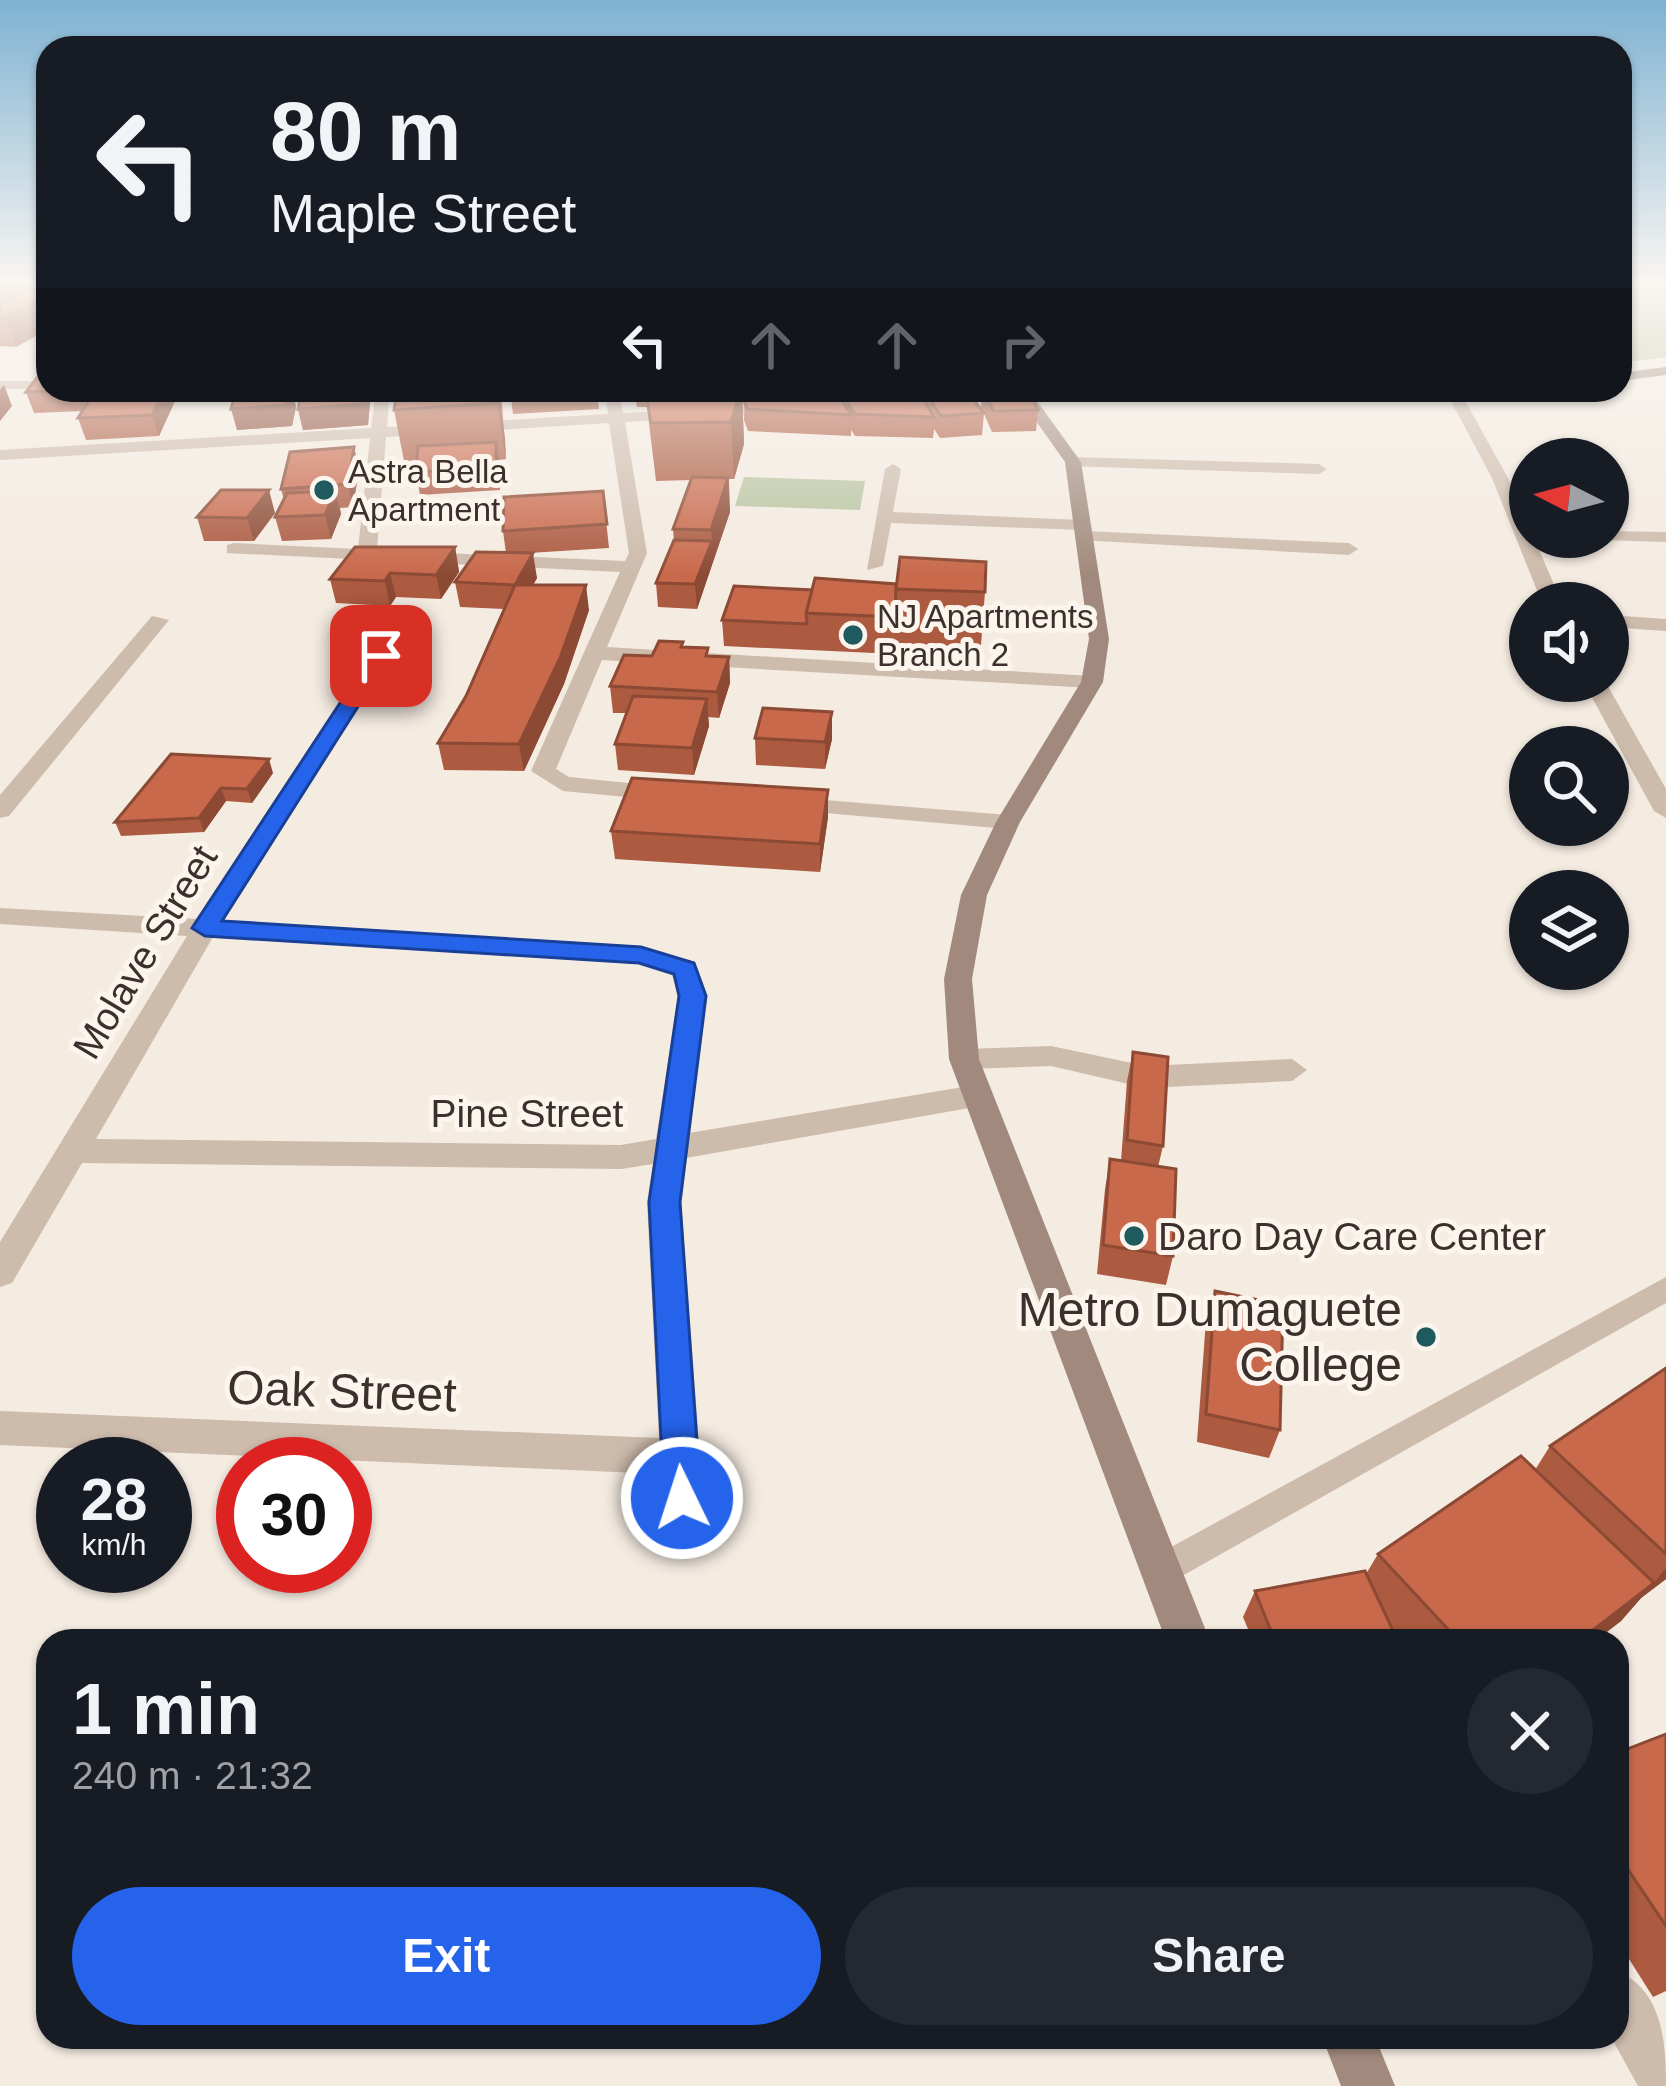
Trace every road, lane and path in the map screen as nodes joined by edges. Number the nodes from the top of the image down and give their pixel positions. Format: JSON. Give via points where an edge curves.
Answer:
{"nodes":[{"id":1,"x":36,"y":385,"type":"edge"},
{"id":2,"x":0,"y":386,"type":"edge"},
{"id":3,"x":382,"y":402,"type":"edge"},
{"id":4,"x":615,"y":402,"type":"edge"},
{"id":5,"x":1024,"y":402,"type":"edge"},
{"id":6,"x":1459,"y":402,"type":"edge"},
{"id":7,"x":802,"y":407,"type":"edge"},
{"id":8,"x":618,"y":418,"type":"junction"},
{"id":9,"x":379,"y":432,"type":"junction"},
{"id":10,"x":0,"y":455,"type":"edge"},
{"id":11,"x":1073,"y":462,"type":"junction"},
{"id":12,"x":893,"y":469,"type":"dead end"},
{"id":13,"x":1319,"y":469,"type":"dead end"},
{"id":14,"x":1509,"y":498,"type":"edge"},
{"id":15,"x":884,"y":517,"type":"junction"},
{"id":16,"x":1083,"y":531,"type":"junction"},
{"id":17,"x":1629,"y":536,"type":"edge"},
{"id":18,"x":1666,"y":537,"type":"edge"},
{"id":19,"x":234,"y":549,"type":"dead end"},
{"id":20,"x":1349,"y":549,"type":"dead end"},
{"id":21,"x":367,"y":555,"type":"junction"},
{"id":22,"x":874,"y":566,"type":"dead end"},
{"id":23,"x":635,"y":567,"type":"junction"},
{"id":24,"x":406,"y":617,"type":"dead end"},
{"id":25,"x":159,"y":620,"type":"dead end"},
{"id":26,"x":1629,"y":622,"type":"edge"},
{"id":27,"x":1666,"y":625,"type":"edge"},
{"id":28,"x":595,"y":653,"type":"junction"},
{"id":29,"x":1092,"y":682,"type":"junction"},
{"id":30,"x":1607,"y":702,"type":"edge"},
{"id":31,"x":1659,"y":788,"type":"edge"},
{"id":32,"x":698,"y":797,"type":"edge"},
{"id":33,"x":769,"y":802,"type":"edge"},
{"id":34,"x":1666,"y":811,"type":"edge"},
{"id":35,"x":0,"y":812,"type":"edge"},
{"id":36,"x":1008,"y":822,"type":"junction"},
{"id":37,"x":0,"y":916,"type":"edge"},
{"id":38,"x":205,"y":928,"type":"junction"},
{"id":39,"x":964,"y":1059,"type":"junction"},
{"id":40,"x":1292,"y":1070,"type":"dead end"},
{"id":41,"x":975,"y":1096,"type":"junction"},
{"id":42,"x":74,"y":1151,"type":"junction"},
{"id":43,"x":669,"y":1152,"type":"junction"},
{"id":44,"x":0,"y":1274,"type":"edge"},
{"id":45,"x":1666,"y":1289,"type":"edge"},
{"id":46,"x":0,"y":1427,"type":"edge"},
{"id":47,"x":680,"y":1457,"type":"junction"},
{"id":48,"x":685,"y":1538,"type":"dead end"},
{"id":49,"x":1163,"y":1569,"type":"junction"},
{"id":50,"x":1184,"y":1629,"type":"edge"},
{"id":51,"x":1629,"y":2018,"type":"edge"},
{"id":52,"x":1353,"y":2049,"type":"edge"},
{"id":53,"x":1666,"y":2084,"type":"edge"},
{"id":54,"x":1368,"y":2086,"type":"edge"}],
"edges":[{"from":1,"to":2,"type":"street"},
{"from":3,"to":9,"type":"street"},
{"from":4,"to":8,"type":"street"},
{"from":5,"to":11,"type":"main road"},
{"from":6,"to":14,"type":"street"},
{"from":7,"to":8,"type":"street"},
{"from":8,"to":9,"type":"street"},
{"from":8,"to":23,"type":"street","via":[[638,540]]},
{"from":9,"to":10,"type":"street"},
{"from":9,"to":21,"type":"street"},
{"from":11,"to":13,"type":"street"},
{"from":11,"to":16,"type":"main road"},
{"from":12,"to":15,"type":"street"},
{"from":15,"to":16,"type":"street"},
{"from":15,"to":22,"type":"street"},
{"from":16,"to":20,"type":"street"},
{"from":16,"to":29,"type":"main road","via":[[1099,638]]},
{"from":17,"to":18,"type":"street"},
{"from":19,"to":21,"type":"street"},
{"from":21,"to":23,"type":"street"},
{"from":23,"to":28,"type":"street"},
{"from":24,"to":38,"type":"street","name":"Molave Street"},
{"from":25,"to":35,"type":"street"},
{"from":26,"to":27,"type":"street"},
{"from":28,"to":29,"type":"street"},
{"from":28,"to":32,"type":"street","via":[[544,760],[550,778]]},
{"from":29,"to":36,"type":"main road"},
{"from":30,"to":31,"type":"street"},
{"from":31,"to":34,"type":"street"},
{"from":33,"to":36,"type":"street"},
{"from":36,"to":39,"type":"main road","via":[[974,896],[958,979]]},
{"from":37,"to":38,"type":"street"},
{"from":38,"to":42,"type":"street","name":"Molave Street"},
{"from":38,"to":43,"type":"street","via":[[641,955],[685,969],[692,996]]},
{"from":39,"to":40,"type":"street","via":[[1051,1056],[1146,1077]]},
{"from":39,"to":41,"type":"main road"},
{"from":41,"to":43,"type":"street","name":"Pine Street"},
{"from":41,"to":49,"type":"main road"},
{"from":42,"to":43,"type":"street","name":"Pine Street","via":[[569,1158]]},
{"from":42,"to":44,"type":"street","name":"Molave Street"},
{"from":43,"to":47,"type":"street","via":[[664,1202]]},
{"from":45,"to":49,"type":"lane"},
{"from":46,"to":47,"type":"street","name":"Oak Street"},
{"from":47,"to":48,"type":"street"},
{"from":49,"to":50,"type":"main road"},
{"from":51,"to":53,"type":"street"},
{"from":52,"to":54,"type":"main road"}]}
